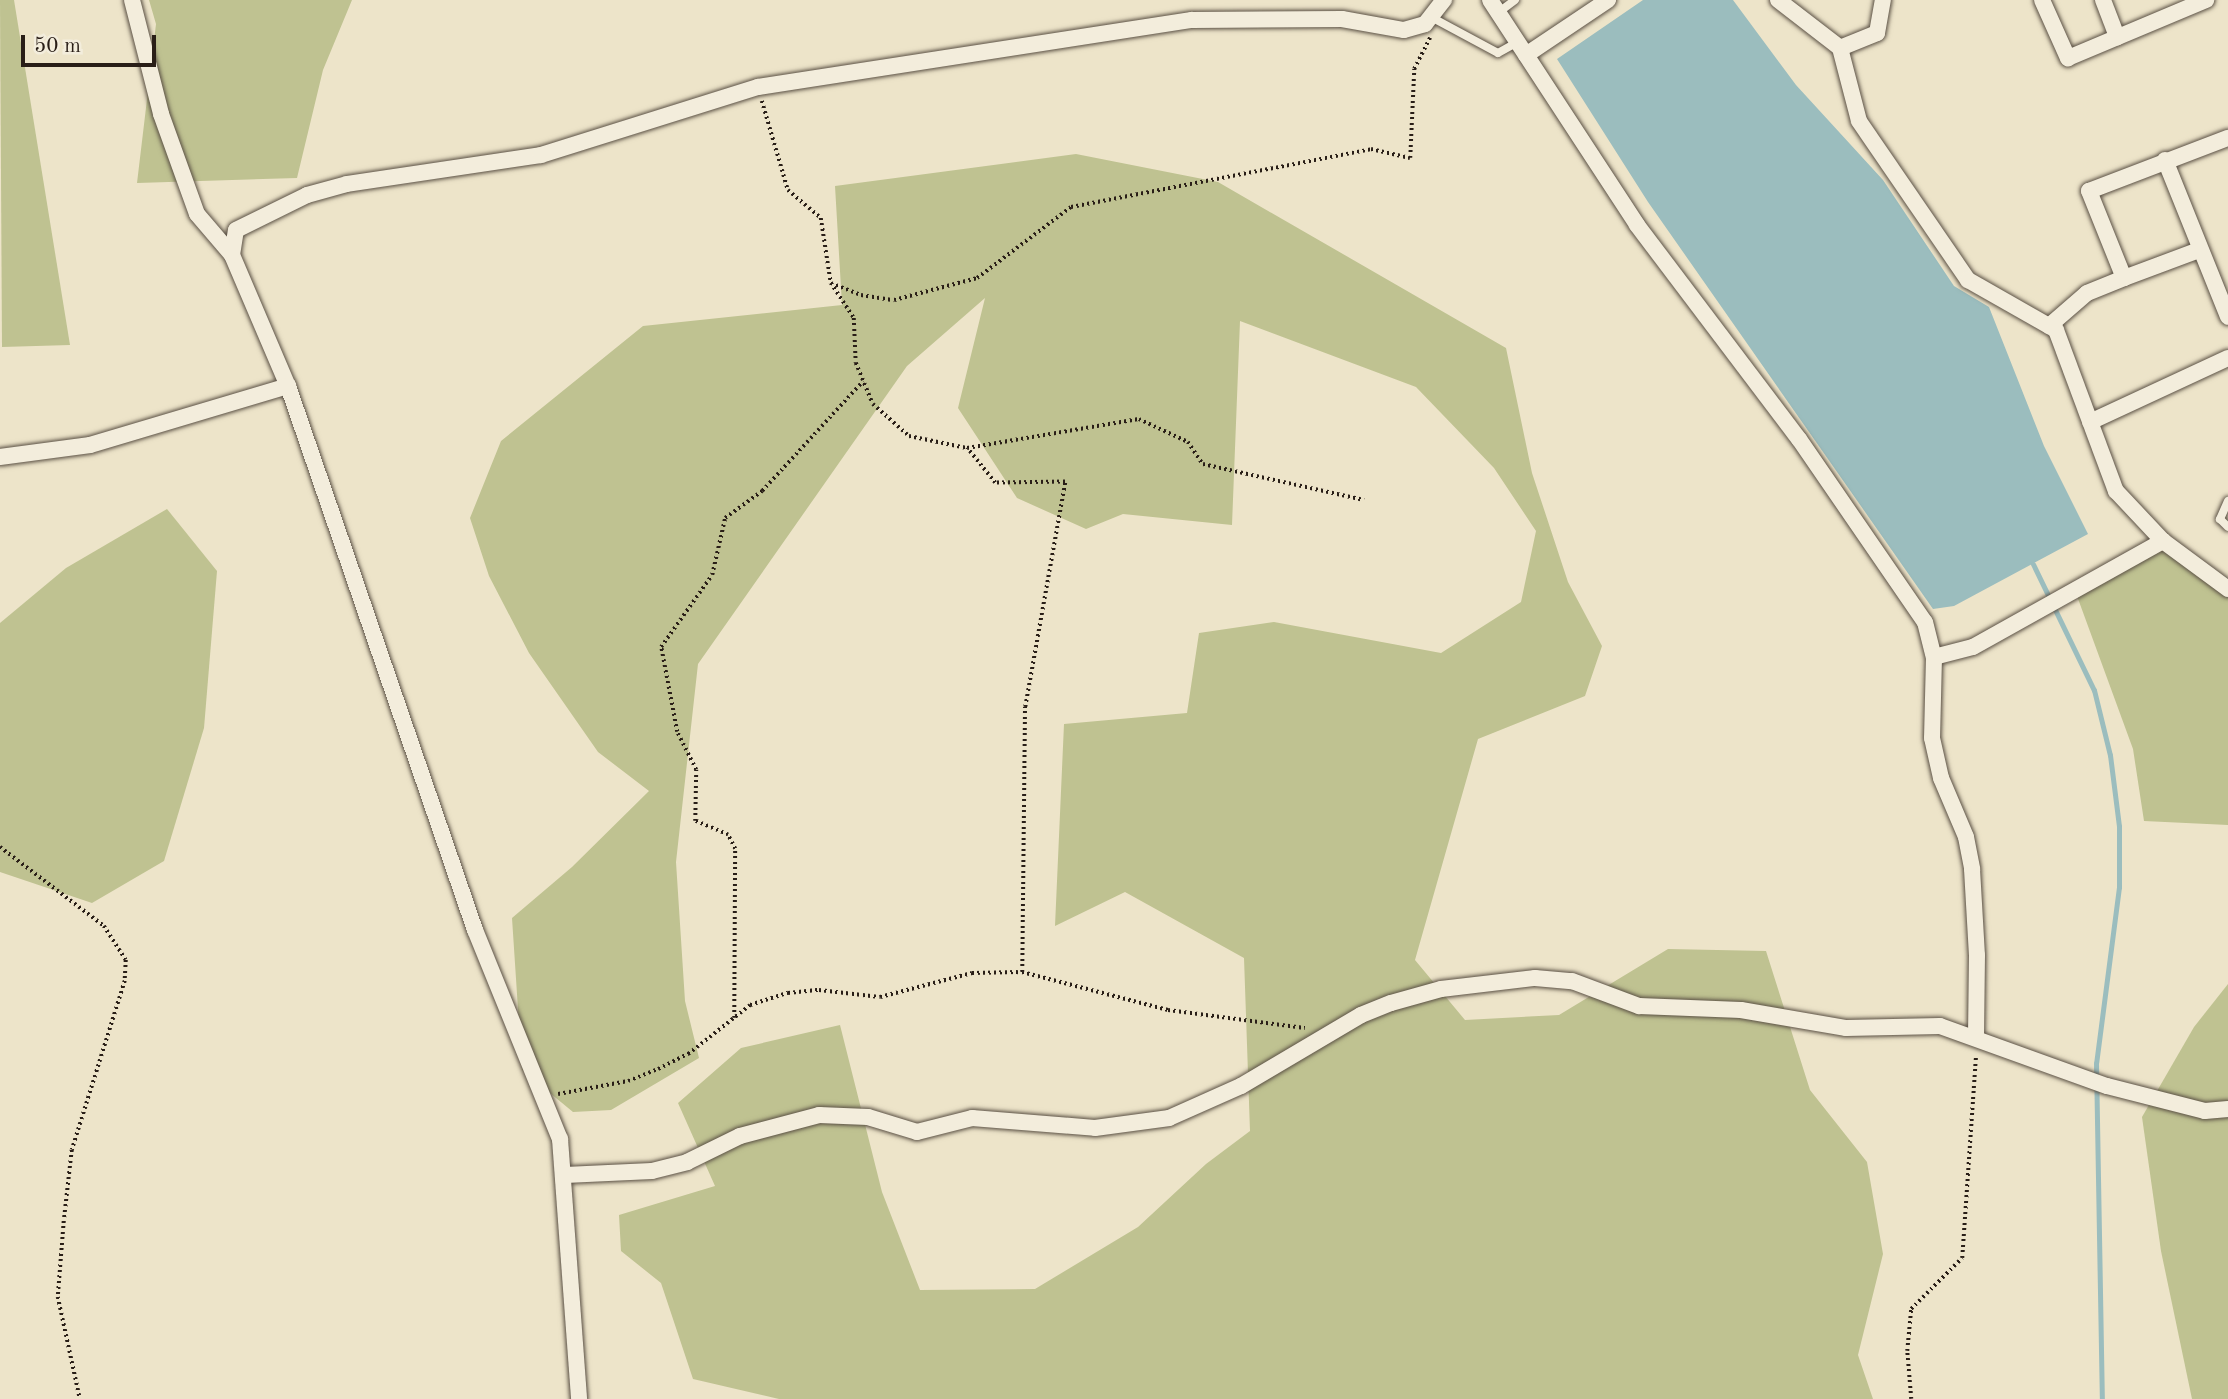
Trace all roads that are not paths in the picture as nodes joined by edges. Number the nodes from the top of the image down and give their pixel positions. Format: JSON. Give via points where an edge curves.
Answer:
{"nodes":[{"id":1,"x":132,"y":0,"type":"edge"},
{"id":2,"x":1444,"y":0,"type":"edge"},
{"id":3,"x":1515,"y":0,"type":"edge"},
{"id":4,"x":1608,"y":0,"type":"edge"},
{"id":5,"x":1778,"y":0,"type":"edge"},
{"id":6,"x":1883,"y":0,"type":"edge"},
{"id":7,"x":2042,"y":0,"type":"edge"},
{"id":8,"x":2103,"y":0,"type":"edge"},
{"id":9,"x":2206,"y":0,"type":"edge"},
{"id":10,"x":1494,"y":6,"type":"edge"},
{"id":11,"x":1435,"y":19,"type":"junction"},
{"id":12,"x":2117,"y":37,"type":"junction"},
{"id":13,"x":1522,"y":48,"type":"junction"},
{"id":14,"x":1840,"y":48,"type":"junction"},
{"id":15,"x":2228,"y":138,"type":"edge"},
{"id":16,"x":2165,"y":160,"type":"junction"},
{"id":17,"x":2199,"y":250,"type":"junction"},
{"id":18,"x":232,"y":255,"type":"junction"},
{"id":19,"x":2124,"y":278,"type":"junction"},
{"id":20,"x":2228,"y":317,"type":"edge"},
{"id":21,"x":2049,"y":326,"type":"junction"},
{"id":22,"x":2228,"y":358,"type":"edge"},
{"id":23,"x":288,"y":386,"type":"junction"},
{"id":24,"x":2090,"y":422,"type":"junction"},
{"id":25,"x":0,"y":457,"type":"edge"},
{"id":26,"x":2228,"y":502,"type":"edge"},
{"id":27,"x":2228,"y":527,"type":"edge"},
{"id":28,"x":2163,"y":541,"type":"junction"},
{"id":29,"x":2228,"y":589,"type":"edge"},
{"id":30,"x":1934,"y":657,"type":"junction"},
{"id":31,"x":1976,"y":1036,"type":"junction"},
{"id":32,"x":2228,"y":1109,"type":"edge"},
{"id":33,"x":565,"y":1175,"type":"junction"},
{"id":34,"x":579,"y":1399,"type":"edge"}],
"edges":[{"from":1,"to":18,"type":"street","via":[[161,114],[197,214]]},
{"from":2,"to":11,"type":"street"},
{"from":3,"to":10,"type":"lane"},
{"from":4,"to":13,"type":"street"},
{"from":5,"to":14,"type":"street"},
{"from":6,"to":14,"type":"street","via":[[1877,33]]},
{"from":7,"to":12,"type":"street","via":[[2068,58]]},
{"from":8,"to":12,"type":"street"},
{"from":9,"to":12,"type":"street"},
{"from":10,"to":13,"type":"street"},
{"from":11,"to":13,"type":"lane","via":[[1498,53]]},
{"from":11,"to":18,"type":"street","via":[[1404,30],[1342,19],[1192,20],[758,87],[541,155],[347,184],[307,195],[236,230]]},
{"from":13,"to":30,"type":"street","via":[[1637,225],[1799,439],[1925,622]]},
{"from":14,"to":21,"type":"street","via":[[1858,121],[1968,280]]},
{"from":15,"to":16,"type":"street"},
{"from":16,"to":17,"type":"street"},
{"from":16,"to":19,"type":"street","via":[[2089,191]]},
{"from":17,"to":19,"type":"street"},
{"from":17,"to":20,"type":"street"},
{"from":18,"to":23,"type":"street"},
{"from":19,"to":21,"type":"street","via":[[2087,293]]},
{"from":21,"to":24,"type":"street","via":[[2056,330]]},
{"from":22,"to":24,"type":"street"},
{"from":23,"to":25,"type":"street","via":[[90,445]]},
{"from":23,"to":33,"type":"street","via":[[475,930],[561,1139]]},
{"from":24,"to":28,"type":"street","via":[[2116,491]]},
{"from":26,"to":27,"type":"lane","via":[[2220,519]]},
{"from":28,"to":29,"type":"street"},
{"from":28,"to":30,"type":"street","via":[[1973,647]]},
{"from":30,"to":31,"type":"street","via":[[1932,738],[1941,778],[1966,837],[1972,869],[1978,955]]},
{"from":31,"to":32,"type":"street","via":[[2107,1086],[2205,1111]]},
{"from":31,"to":33,"type":"street","via":[[1940,1026],[1846,1028],[1741,1010],[1639,1006],[1573,981],[1535,978],[1441,989],[1361,1015],[1231,1090],[1169,1118],[1063,1127],[972,1118],[917,1132],[868,1117],[819,1115],[781,1122],[687,1162],[652,1171]]},
{"from":33,"to":34,"type":"street"}]}
